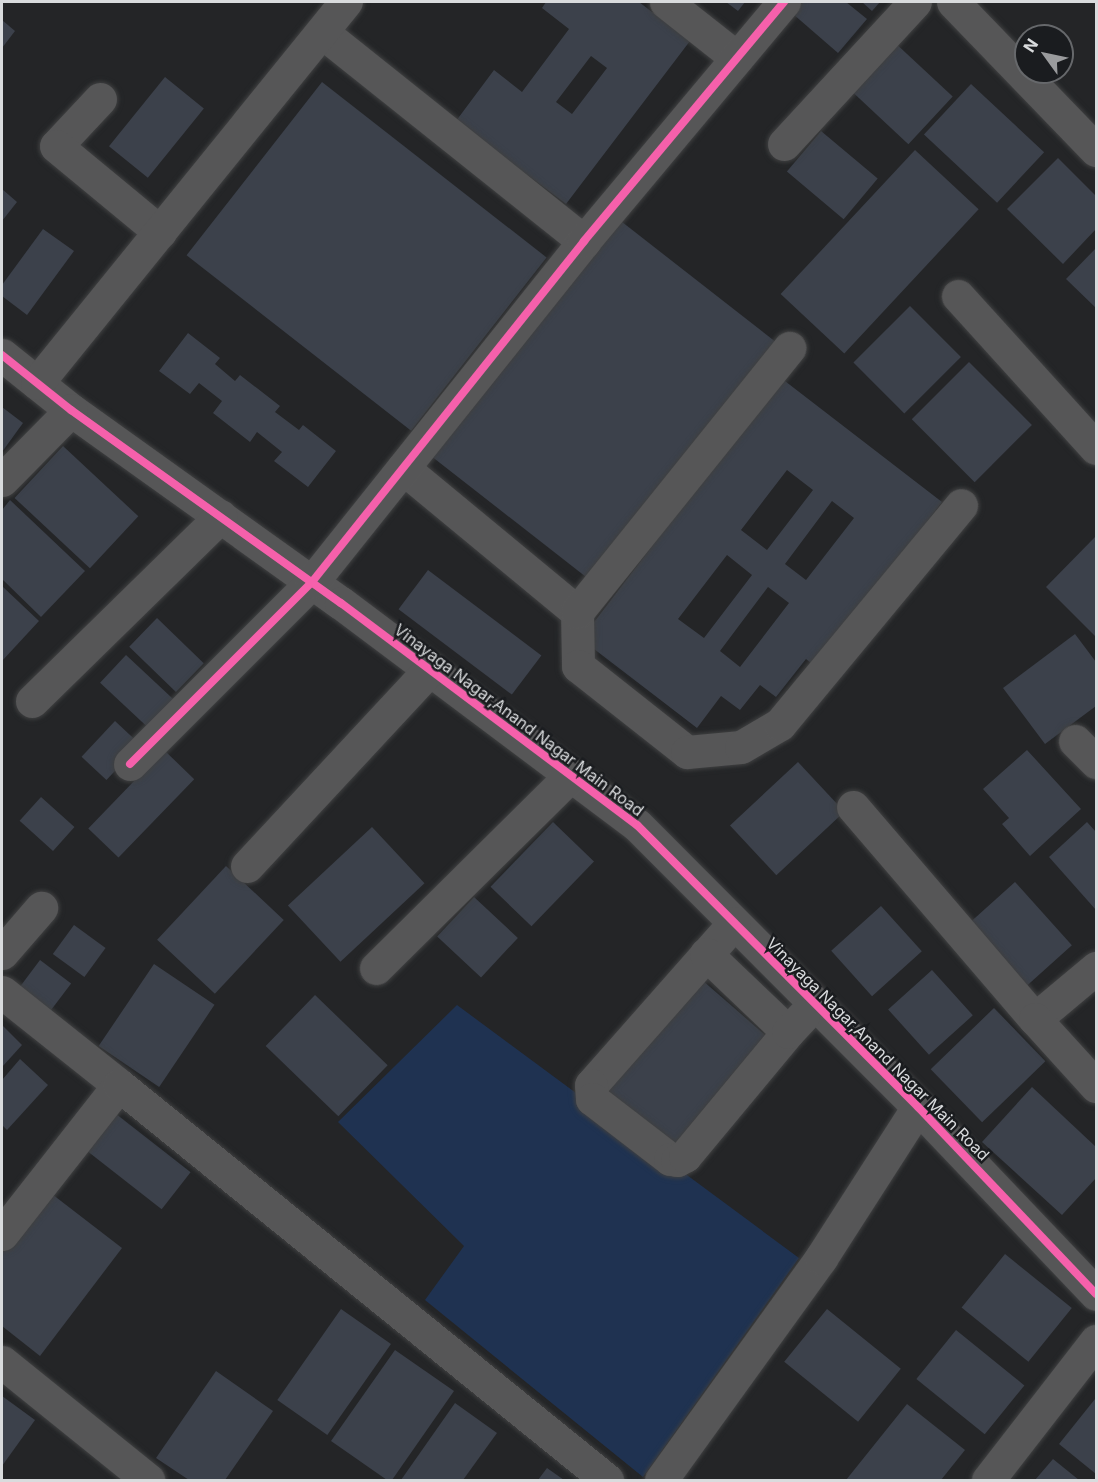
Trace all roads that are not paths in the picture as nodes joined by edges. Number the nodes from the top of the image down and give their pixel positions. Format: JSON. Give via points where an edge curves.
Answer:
{"nodes":[{"id":1,"x":346,"y":2,"type":"edge"},
{"id":2,"x":666,"y":2,"type":"edge"},
{"id":3,"x":784,"y":2,"type":"edge"},
{"id":4,"x":915,"y":2,"type":"edge"},
{"id":5,"x":953,"y":2,"type":"edge"},
{"id":6,"x":323,"y":33,"type":"junction"},
{"id":7,"x":738,"y":58,"type":"junction"},
{"id":8,"x":100,"y":99,"type":"dead end"},
{"id":9,"x":784,"y":144,"type":"dead end"},
{"id":10,"x":1096,"y":150,"type":"edge"},
{"id":11,"x":160,"y":232,"type":"junction"},
{"id":12,"x":584,"y":241,"type":"junction"},
{"id":13,"x":958,"y":296,"type":"dead end"},
{"id":14,"x":789,"y":348,"type":"dead end"},
{"id":15,"x":2,"y":355,"type":"edge"},
{"id":16,"x":37,"y":383,"type":"junction"},
{"id":17,"x":71,"y":410,"type":"junction"},
{"id":18,"x":1096,"y":448,"type":"edge"},
{"id":19,"x":403,"y":468,"type":"junction"},
{"id":20,"x":2,"y":480,"type":"edge"},
{"id":21,"x":961,"y":505,"type":"dead end"},
{"id":22,"x":222,"y":516,"type":"junction"},
{"id":23,"x":312,"y":582,"type":"junction"},
{"id":24,"x":577,"y":612,"type":"junction"},
{"id":25,"x":430,"y":669,"type":"junction"},
{"id":26,"x":32,"y":701,"type":"dead end"},
{"id":27,"x":130,"y":764,"type":"dead end"},
{"id":28,"x":569,"y":777,"type":"junction"},
{"id":29,"x":853,"y":807,"type":"dead end"},
{"id":30,"x":247,"y":866,"type":"dead end"},
{"id":31,"x":41,"y":908,"type":"dead end"},
{"id":32,"x":734,"y":922,"type":"junction"},
{"id":33,"x":2,"y":953,"type":"edge"},
{"id":34,"x":706,"y":954,"type":"junction"},
{"id":35,"x":376,"y":968,"type":"dead end"},
{"id":36,"x":1096,"y":968,"type":"edge"},
{"id":37,"x":2,"y":992,"type":"edge"},
{"id":38,"x":814,"y":1004,"type":"junction"},
{"id":39,"x":1035,"y":1019,"type":"junction"},
{"id":40,"x":788,"y":1032,"type":"junction"},
{"id":41,"x":119,"y":1085,"type":"junction"},
{"id":42,"x":1096,"y":1086,"type":"edge"},
{"id":43,"x":918,"y":1107,"type":"junction"},
{"id":44,"x":2,"y":1234,"type":"edge"},
{"id":45,"x":1096,"y":1294,"type":"edge"},
{"id":46,"x":1096,"y":1341,"type":"edge"},
{"id":47,"x":2,"y":1362,"type":"edge"},
{"id":48,"x":148,"y":1480,"type":"edge"},
{"id":49,"x":607,"y":1480,"type":"edge"},
{"id":50,"x":661,"y":1480,"type":"edge"},
{"id":51,"x":988,"y":1480,"type":"edge"}],
"edges":[{"from":1,"to":6,"type":"street"},
{"from":2,"to":7,"type":"street"},
{"from":3,"to":7,"type":"street"},
{"from":4,"to":9,"type":"street"},
{"from":5,"to":10,"type":"street"},
{"from":6,"to":11,"type":"street"},
{"from":6,"to":12,"type":"street"},
{"from":7,"to":12,"type":"street"},
{"from":8,"to":11,"type":"street","via":[[56,146]]},
{"from":11,"to":16,"type":"street"},
{"from":12,"to":19,"type":"street"},
{"from":13,"to":18,"type":"street"},
{"from":14,"to":24,"type":"street"},
{"from":15,"to":16,"type":"street","name":"Vinayaga Nagar,Anand Nagar Main Road"},
{"from":16,"to":17,"type":"street","name":"Vinayaga Nagar,Anand Nagar Main Road"},
{"from":17,"to":20,"type":"street"},
{"from":17,"to":22,"type":"street","name":"Vinayaga Nagar,Anand Nagar Main Road"},
{"from":19,"to":23,"type":"street"},
{"from":19,"to":24,"type":"street"},
{"from":21,"to":24,"type":"street","via":[[780,724],[741,747],[687,752],[593,681],[578,666]]},
{"from":22,"to":23,"type":"street","name":"Vinayaga Nagar,Anand Nagar Main Road"},
{"from":22,"to":26,"type":"street"},
{"from":23,"to":25,"type":"street","name":"Vinayaga Nagar,Anand Nagar Main Road"},
{"from":23,"to":27,"type":"street"},
{"from":25,"to":28,"type":"street","name":"Vinayaga Nagar,Anand Nagar Main Road"},
{"from":25,"to":30,"type":"street"},
{"from":28,"to":32,"type":"street","name":"Vinayaga Nagar,Anand Nagar Main Road","via":[[637,825]]},
{"from":28,"to":35,"type":"street"},
{"from":29,"to":39,"type":"street"},
{"from":31,"to":33,"type":"street"},
{"from":32,"to":34,"type":"street"},
{"from":32,"to":38,"type":"street","name":"Vinayaga Nagar,Anand Nagar Main Road"},
{"from":34,"to":40,"type":"street"},
{"from":34,"to":40,"type":"street","via":[[591,1085],[592,1100],[676,1160],[685,1156]]},
{"from":36,"to":39,"type":"street"},
{"from":37,"to":41,"type":"street"},
{"from":38,"to":40,"type":"street"},
{"from":38,"to":43,"type":"street","name":"Vinayaga Nagar,Anand Nagar Main Road"},
{"from":39,"to":42,"type":"street"},
{"from":41,"to":44,"type":"street"},
{"from":41,"to":49,"type":"street"},
{"from":43,"to":45,"type":"street","name":"Vinayaga Nagar,Anand Nagar Main Road"},
{"from":43,"to":50,"type":"street","via":[[821,1258]]},
{"from":46,"to":51,"type":"street"},
{"from":47,"to":48,"type":"street"}]}
